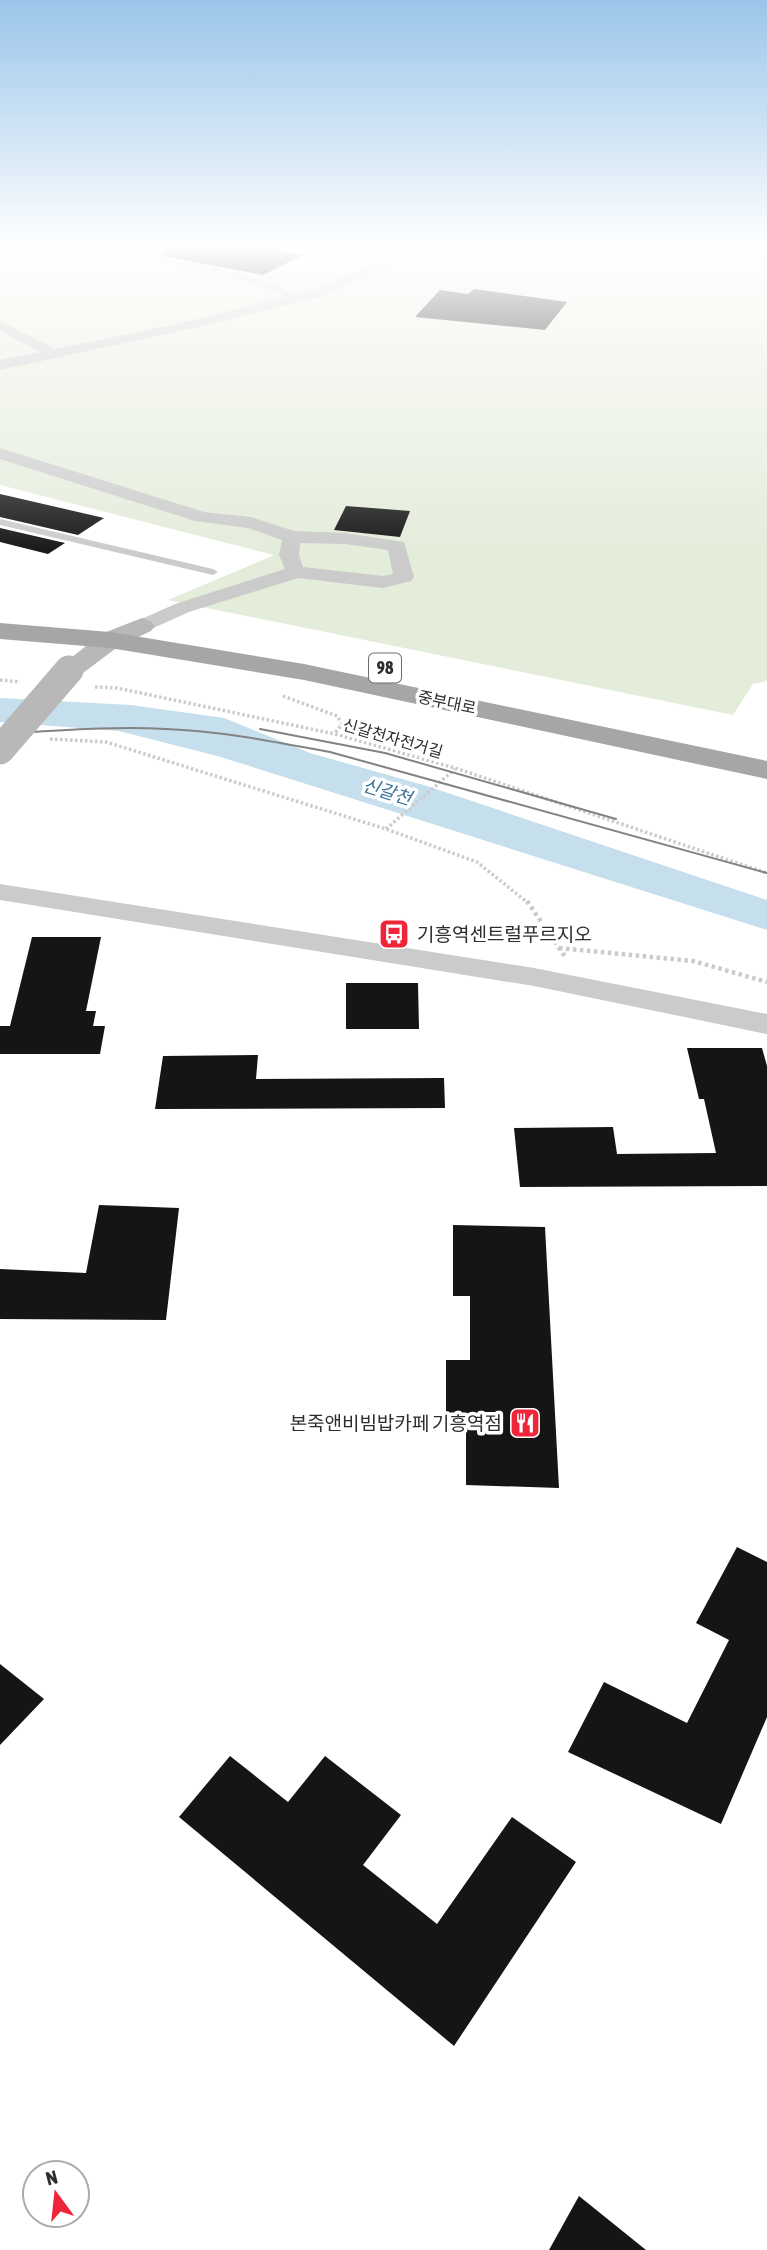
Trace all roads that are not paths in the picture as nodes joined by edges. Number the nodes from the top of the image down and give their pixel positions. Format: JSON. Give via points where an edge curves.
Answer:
{"nodes":[{"id":1,"x":44,"y":348,"type":"edge"},
{"id":2,"x":83,"y":348,"type":"edge"},
{"id":3,"x":55,"y":354,"type":"junction"},
{"id":4,"x":0,"y":365,"type":"edge"},
{"id":5,"x":0,"y":453,"type":"edge"},
{"id":6,"x":0,"y":522,"type":"edge"},
{"id":7,"x":292,"y":537,"type":"junction"},
{"id":8,"x":213,"y":572,"type":"dead end"},
{"id":9,"x":297,"y":572,"type":"junction"},
{"id":10,"x":0,"y":607,"type":"edge"},
{"id":11,"x":142,"y":626,"type":"junction"},
{"id":12,"x":0,"y":631,"type":"edge"},
{"id":13,"x":110,"y":640,"type":"junction"},
{"id":14,"x":767,"y":745,"type":"edge"},
{"id":15,"x":0,"y":750,"type":"edge"},
{"id":16,"x":767,"y":770,"type":"edge"},
{"id":17,"x":0,"y":892,"type":"edge"},
{"id":18,"x":767,"y":1024,"type":"edge"}],
"edges":[{"from":1,"to":3,"type":"street"},
{"from":2,"to":3,"type":"street"},
{"from":3,"to":4,"type":"street"},
{"from":5,"to":7,"type":"street","via":[[202,517],[251,523]]},
{"from":6,"to":8,"type":"lane"},
{"from":7,"to":9,"type":"street","via":[[290,565]]},
{"from":7,"to":9,"type":"street","via":[[361,539],[397,546],[404,577],[383,582]]},
{"from":9,"to":11,"type":"street","via":[[182,608]]},
{"from":10,"to":11,"type":"main road","name":"중부대로","number":"98"},
{"from":11,"to":13,"type":"street"},
{"from":11,"to":14,"type":"main road","name":"중부대로","number":"98","via":[[288,649]]},
{"from":12,"to":13,"type":"main road","name":"중부대로","number":"98"},
{"from":13,"to":15,"type":"street","bridge":true,"via":[[80,678]]},
{"from":13,"to":16,"type":"main road","name":"중부대로","number":"98","via":[[304,672]]},
{"from":17,"to":18,"type":"street","via":[[534,977]]}]}
